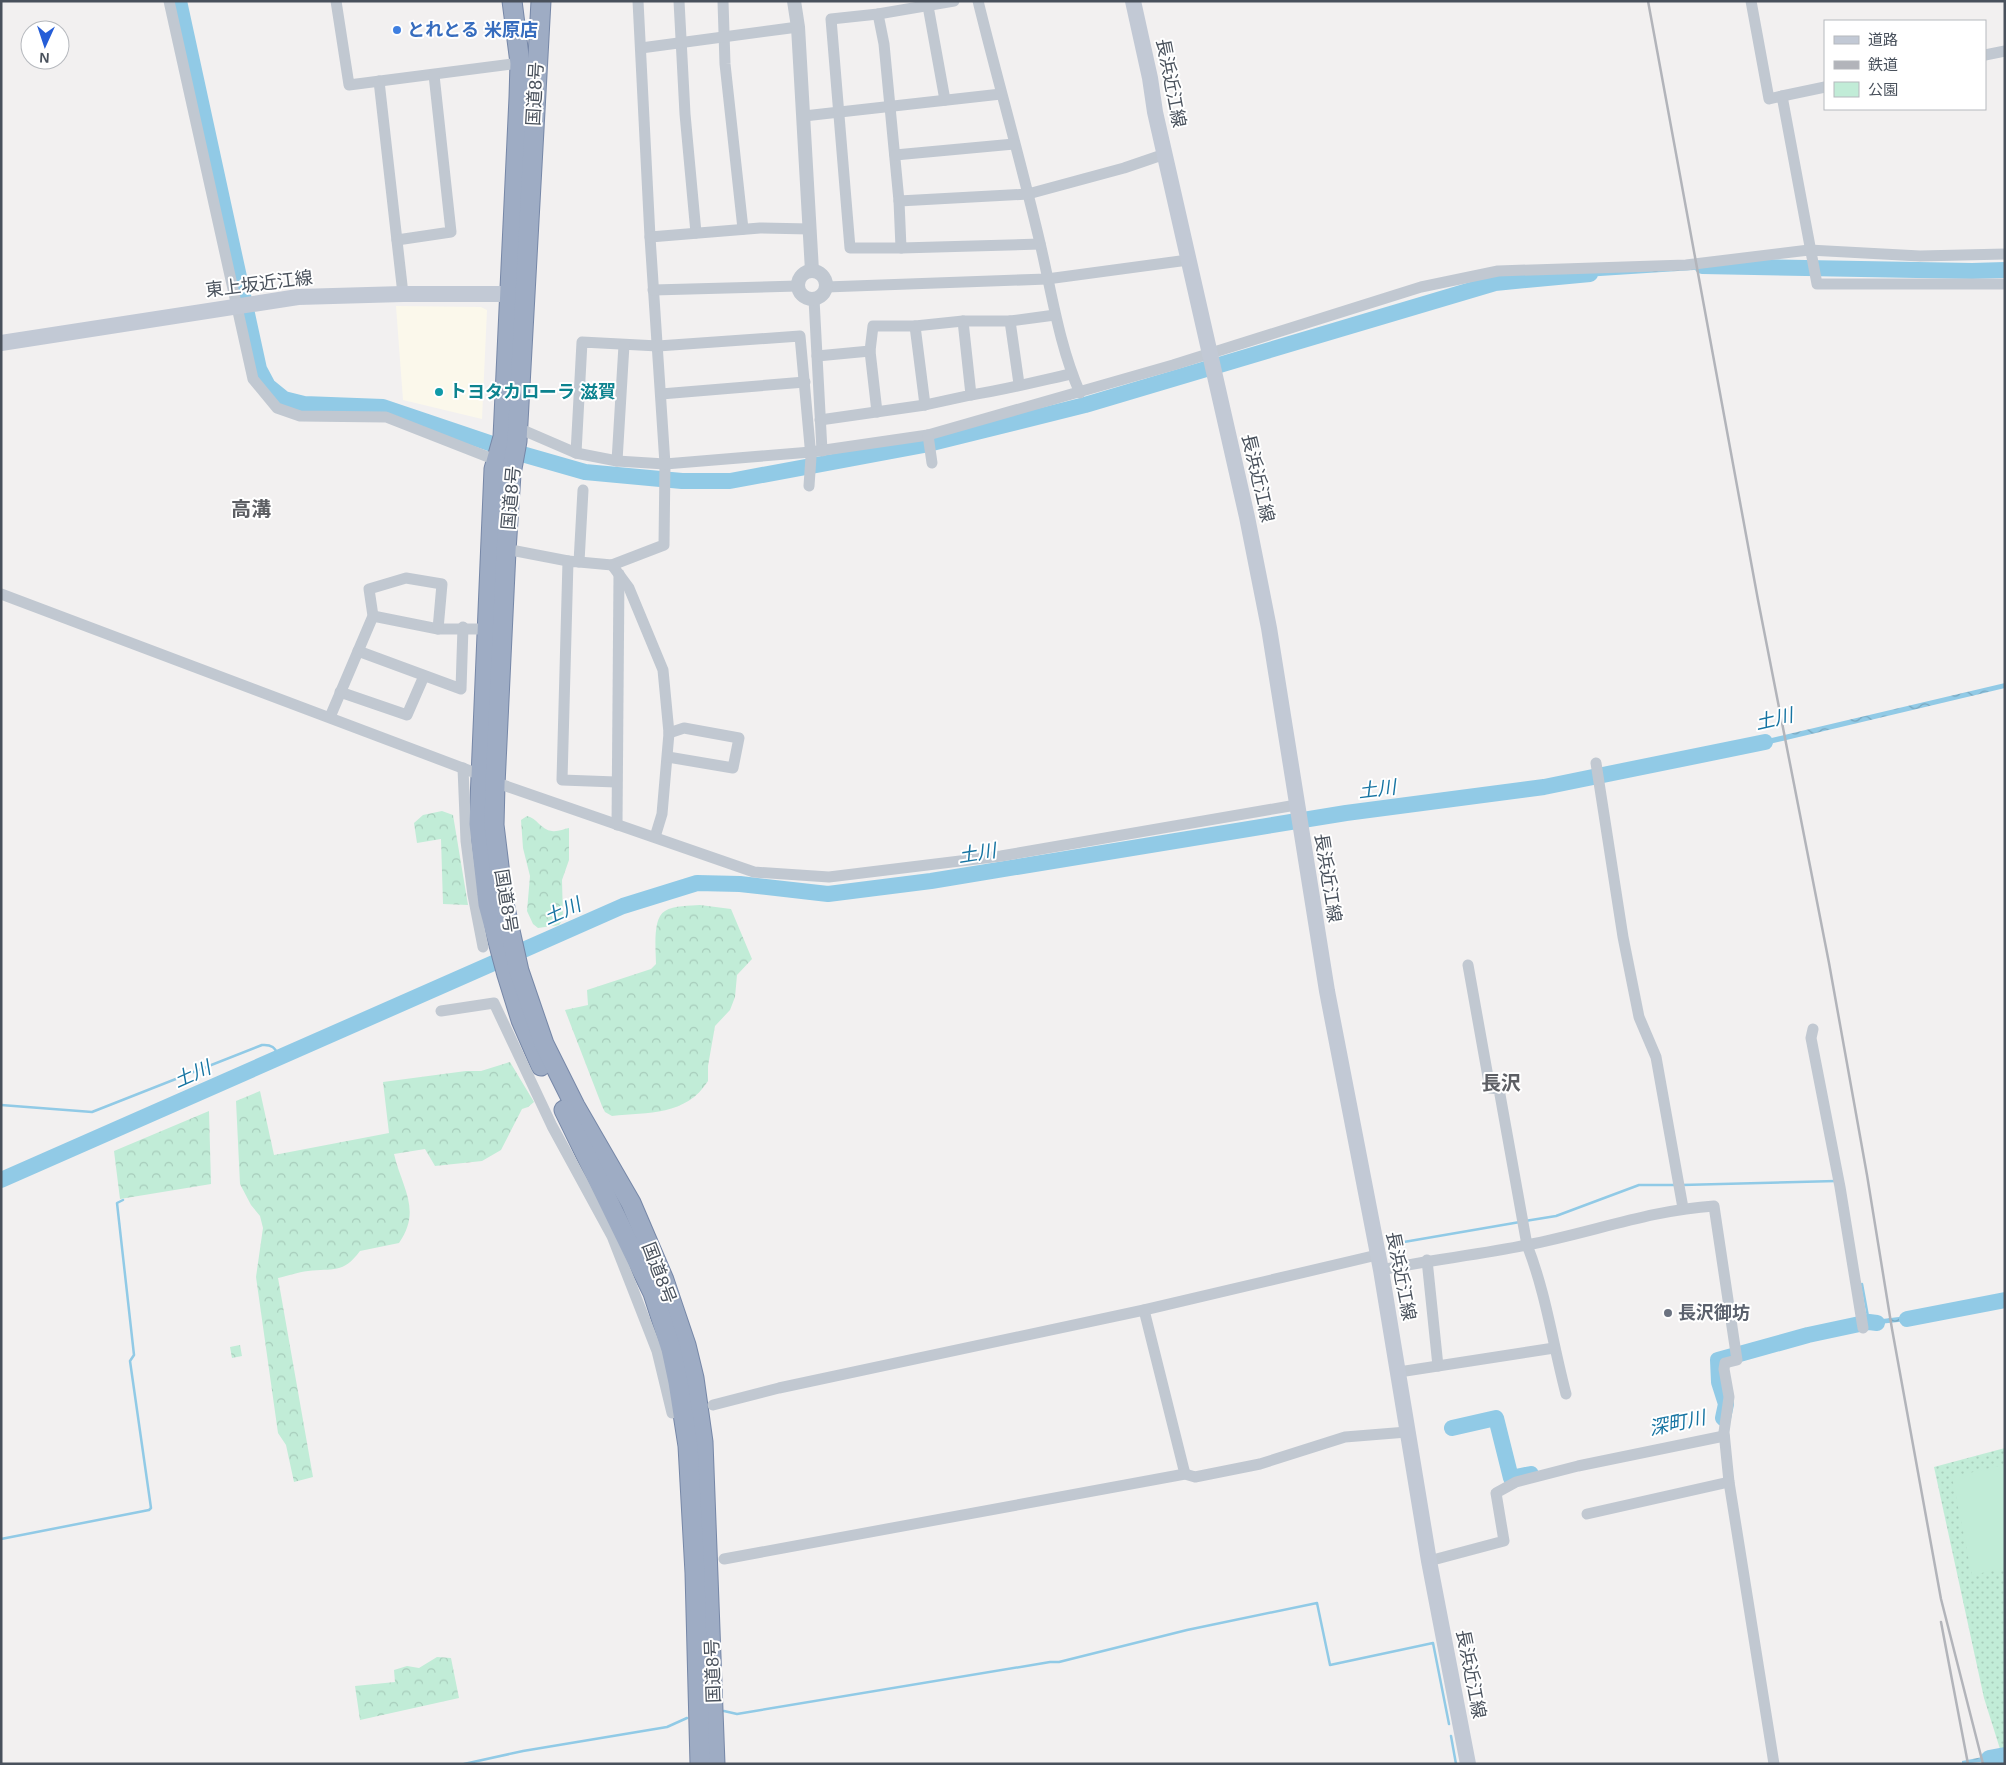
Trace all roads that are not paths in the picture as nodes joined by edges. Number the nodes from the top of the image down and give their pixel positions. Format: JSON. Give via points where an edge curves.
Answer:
{"nodes":[{"id":1,"x":169,"y":1,"type":"edge"},
{"id":2,"x":336,"y":1,"type":"edge"},
{"id":3,"x":512,"y":1,"type":"edge"},
{"id":4,"x":541,"y":1,"type":"edge"},
{"id":5,"x":638,"y":1,"type":"edge"},
{"id":6,"x":679,"y":1,"type":"edge"},
{"id":7,"x":723,"y":1,"type":"edge"},
{"id":8,"x":794,"y":1,"type":"edge"},
{"id":9,"x":954,"y":1,"type":"edge"},
{"id":10,"x":978,"y":1,"type":"edge"},
{"id":11,"x":1134,"y":1,"type":"edge"},
{"id":12,"x":1751,"y":1,"type":"edge"},
{"id":13,"x":928,"y":6,"type":"junction"},
{"id":14,"x":878,"y":14,"type":"junction"},
{"id":15,"x":798,"y":28,"type":"junction"},
{"id":16,"x":725,"y":38,"type":"junction"},
{"id":17,"x":682,"y":43,"type":"junction"},
{"id":18,"x":641,"y":48,"type":"junction"},
{"id":19,"x":2005,"y":50,"type":"edge"},
{"id":20,"x":1986,"y":55,"type":"edge"},
{"id":21,"x":520,"y":62,"type":"junction"},
{"id":22,"x":434,"y":75,"type":"junction"},
{"id":23,"x":379,"y":81,"type":"junction"},
{"id":24,"x":1824,"y":87,"type":"edge"},
{"id":25,"x":1001,"y":94,"type":"junction"},
{"id":26,"x":1782,"y":96,"type":"junction"},
{"id":27,"x":945,"y":100,"type":"junction"},
{"id":28,"x":891,"y":107,"type":"junction"},
{"id":29,"x":839,"y":112,"type":"junction"},
{"id":30,"x":804,"y":116,"type":"junction"},
{"id":31,"x":1014,"y":144,"type":"junction"},
{"id":32,"x":1165,"y":154,"type":"junction"},
{"id":33,"x":895,"y":155,"type":"junction"},
{"id":34,"x":1028,"y":194,"type":"junction"},
{"id":35,"x":898,"y":201,"type":"junction"},
{"id":36,"x":743,"y":229,"type":"junction"},
{"id":37,"x":810,"y":229,"type":"junction"},
{"id":38,"x":696,"y":233,"type":"junction"},
{"id":39,"x":650,"y":237,"type":"junction"},
{"id":40,"x":397,"y":240,"type":"junction"},
{"id":41,"x":1040,"y":244,"type":"junction"},
{"id":42,"x":901,"y":248,"type":"junction"},
{"id":43,"x":1811,"y":253,"type":"junction"},
{"id":44,"x":2005,"y":254,"type":"edge"},
{"id":45,"x":1188,"y":260,"type":"junction"},
{"id":46,"x":812,"y":271,"type":"junction"},
{"id":47,"x":1047,"y":279,"type":"junction"},
{"id":48,"x":2005,"y":284,"type":"edge"},
{"id":49,"x":798,"y":286,"type":"junction"},
{"id":50,"x":826,"y":287,"type":"junction"},
{"id":51,"x":653,"y":290,"type":"junction"},
{"id":52,"x":403,"y":294,"type":"junction"},
{"id":53,"x":516,"y":294,"type":"junction"},
{"id":54,"x":814,"y":299,"type":"junction"},
{"id":55,"x":242,"y":305,"type":"junction"},
{"id":56,"x":1055,"y":315,"type":"junction"},
{"id":57,"x":1010,"y":320,"type":"junction"},
{"id":58,"x":963,"y":321,"type":"junction"},
{"id":59,"x":915,"y":326,"type":"junction"},
{"id":60,"x":1,"y":343,"type":"edge"},
{"id":61,"x":624,"y":344,"type":"junction"},
{"id":62,"x":658,"y":346,"type":"junction"},
{"id":63,"x":870,"y":351,"type":"junction"},
{"id":64,"x":1210,"y":354,"type":"junction"},
{"id":65,"x":817,"y":356,"type":"junction"},
{"id":66,"x":1071,"y":374,"type":"junction"},
{"id":67,"x":804,"y":382,"type":"junction"},
{"id":68,"x":1019,"y":384,"type":"junction"},
{"id":69,"x":1080,"y":393,"type":"junction"},
{"id":70,"x":661,"y":394,"type":"junction"},
{"id":71,"x":971,"y":395,"type":"junction"},
{"id":72,"x":925,"y":405,"type":"junction"},
{"id":73,"x":877,"y":412,"type":"junction"},
{"id":74,"x":820,"y":420,"type":"junction"},
{"id":75,"x":513,"y":435,"type":"junction"},
{"id":76,"x":928,"y":435,"type":"junction"},
{"id":77,"x":576,"y":453,"type":"junction"},
{"id":78,"x":815,"y":453,"type":"junction"},
{"id":79,"x":617,"y":461,"type":"junction"},
{"id":80,"x":932,"y":463,"type":"dead end"},
{"id":81,"x":498,"y":467,"type":"junction"},
{"id":82,"x":665,"y":467,"type":"junction"},
{"id":83,"x":809,"y":484,"type":"dead end"},
{"id":84,"x":583,"y":490,"type":"dead end"},
{"id":85,"x":498,"y":551,"type":"junction"},
{"id":86,"x":574,"y":562,"type":"junction"},
{"id":87,"x":612,"y":564,"type":"junction"},
{"id":88,"x":619,"y":574,"type":"junction"},
{"id":89,"x":1,"y":594,"type":"edge"},
{"id":90,"x":373,"y":616,"type":"junction"},
{"id":91,"x":463,"y":628,"type":"junction"},
{"id":92,"x":486,"y":628,"type":"junction"},
{"id":93,"x":438,"y":629,"type":"junction"},
{"id":94,"x":358,"y":651,"type":"junction"},
{"id":95,"x":424,"y":676,"type":"junction"},
{"id":96,"x":340,"y":692,"type":"junction"},
{"id":97,"x":330,"y":716,"type":"junction"},
{"id":98,"x":669,"y":733,"type":"junction"},
{"id":99,"x":668,"y":757,"type":"junction"},
{"id":100,"x":1596,"y":763,"type":"dead end"},
{"id":101,"x":463,"y":768,"type":"junction"},
{"id":102,"x":488,"y":780,"type":"junction"},
{"id":103,"x":616,"y":782,"type":"junction"},
{"id":104,"x":1296,"y":807,"type":"junction"},
{"id":105,"x":617,"y":825,"type":"junction"},
{"id":106,"x":655,"y":837,"type":"junction"},
{"id":107,"x":483,"y":947,"type":"dead end"},
{"id":108,"x":1468,"y":965,"type":"dead end"},
{"id":109,"x":513,"y":973,"type":"junction"},
{"id":110,"x":441,"y":1011,"type":"dead end"},
{"id":111,"x":1813,"y":1029,"type":"dead end"},
{"id":112,"x":1683,"y":1208,"type":"junction"},
{"id":113,"x":1527,"y":1245,"type":"junction"},
{"id":114,"x":1427,"y":1260,"type":"junction"},
{"id":115,"x":1379,"y":1263,"type":"junction"},
{"id":116,"x":1144,"y":1310,"type":"junction"},
{"id":117,"x":1863,"y":1328,"type":"dead end"},
{"id":118,"x":1554,"y":1348,"type":"junction"},
{"id":119,"x":1438,"y":1366,"type":"junction"},
{"id":120,"x":1398,"y":1372,"type":"junction"},
{"id":121,"x":1566,"y":1394,"type":"dead end"},
{"id":122,"x":713,"y":1405,"type":"dead end"},
{"id":123,"x":672,"y":1413,"type":"dead end"},
{"id":124,"x":1407,"y":1432,"type":"junction"},
{"id":125,"x":1724,"y":1436,"type":"junction"},
{"id":126,"x":1185,"y":1474,"type":"junction"},
{"id":127,"x":1729,"y":1482,"type":"junction"},
{"id":128,"x":1587,"y":1514,"type":"dead end"},
{"id":129,"x":724,"y":1559,"type":"dead end"},
{"id":130,"x":1429,"y":1561,"type":"junction"},
{"id":131,"x":700,"y":1764,"type":"edge"},
{"id":132,"x":715,"y":1764,"type":"edge"},
{"id":133,"x":1468,"y":1764,"type":"edge"},
{"id":134,"x":1774,"y":1764,"type":"edge"}],
"edges":[{"from":1,"to":55,"type":"street"},
{"from":2,"to":23,"type":"street","via":[[349,85]]},
{"from":3,"to":21,"type":"highway","name":"国道8号"},
{"from":4,"to":53,"type":"highway","name":"国道8号"},
{"from":5,"to":18,"type":"street"},
{"from":6,"to":17,"type":"street"},
{"from":7,"to":16,"type":"street"},
{"from":8,"to":15,"type":"street"},
{"from":9,"to":13,"type":"street"},
{"from":10,"to":25,"type":"street"},
{"from":11,"to":32,"type":"main road","name":"長浜近江線"},
{"from":12,"to":26,"type":"street","via":[[1769,100]]},
{"from":13,"to":14,"type":"street"},
{"from":13,"to":27,"type":"street"},
{"from":14,"to":28,"type":"street"},
{"from":14,"to":29,"type":"street","via":[[831,19]]},
{"from":15,"to":16,"type":"street"},
{"from":15,"to":30,"type":"street"},
{"from":16,"to":17,"type":"street"},
{"from":16,"to":36,"type":"street"},
{"from":17,"to":18,"type":"street"},
{"from":17,"to":38,"type":"street"},
{"from":18,"to":39,"type":"street"},
{"from":19,"to":20,"type":"street"},
{"from":21,"to":22,"type":"street"},
{"from":21,"to":53,"type":"highway","name":"国道8号"},
{"from":22,"to":23,"type":"street"},
{"from":22,"to":40,"type":"street","via":[[451,232]]},
{"from":23,"to":40,"type":"street"},
{"from":24,"to":26,"type":"street"},
{"from":25,"to":27,"type":"street"},
{"from":25,"to":31,"type":"street"},
{"from":26,"to":43,"type":"street"},
{"from":27,"to":28,"type":"street"},
{"from":28,"to":29,"type":"street"},
{"from":28,"to":33,"type":"street"},
{"from":29,"to":30,"type":"street"},
{"from":29,"to":42,"type":"street","via":[[850,248]]},
{"from":30,"to":37,"type":"street"},
{"from":31,"to":33,"type":"street"},
{"from":31,"to":34,"type":"street"},
{"from":32,"to":34,"type":"street"},
{"from":32,"to":45,"type":"main road","name":"長浜近江線"},
{"from":33,"to":35,"type":"street"},
{"from":34,"to":35,"type":"street"},
{"from":34,"to":41,"type":"street"},
{"from":35,"to":42,"type":"street"},
{"from":36,"to":37,"type":"street"},
{"from":36,"to":38,"type":"street"},
{"from":37,"to":46,"type":"street"},
{"from":38,"to":39,"type":"street"},
{"from":39,"to":51,"type":"street"},
{"from":40,"to":52,"type":"street"},
{"from":41,"to":42,"type":"street"},
{"from":41,"to":47,"type":"street"},
{"from":43,"to":44,"type":"street"},
{"from":43,"to":48,"type":"street","via":[[1817,284]]},
{"from":43,"to":64,"type":"street","via":[[1686,265],[1498,271],[1421,287]]},
{"from":45,"to":47,"type":"street"},
{"from":45,"to":64,"type":"main road","name":"長浜近江線"},
{"from":46,"to":49,"type":"street","via":[[800,278]]},
{"from":46,"to":50,"type":"street","via":[[822,276]]},
{"from":47,"to":50,"type":"street"},
{"from":47,"to":56,"type":"street"},
{"from":49,"to":51,"type":"street"},
{"from":49,"to":54,"type":"street","via":[[805,297]]},
{"from":50,"to":54,"type":"street","via":[[822,295]]},
{"from":51,"to":62,"type":"street"},
{"from":52,"to":53,"type":"main road","name":"東上坂近江線"},
{"from":52,"to":55,"type":"main road","name":"東上坂近江線","via":[[298,297]]},
{"from":53,"to":75,"type":"highway","name":"国道8号"},
{"from":54,"to":65,"type":"street"},
{"from":55,"to":60,"type":"main road","name":"東上坂近江線"},
{"from":55,"to":81,"type":"street","via":[[253,379],[277,408],[300,416],[386,417]]},
{"from":56,"to":57,"type":"street"},
{"from":56,"to":66,"type":"street"},
{"from":57,"to":58,"type":"street"},
{"from":57,"to":68,"type":"street"},
{"from":58,"to":59,"type":"street"},
{"from":58,"to":71,"type":"street"},
{"from":59,"to":63,"type":"street","via":[[873,326]]},
{"from":59,"to":72,"type":"street"},
{"from":61,"to":62,"type":"street"},
{"from":61,"to":77,"type":"street","via":[[582,342]]},
{"from":61,"to":79,"type":"street"},
{"from":62,"to":67,"type":"street","via":[[800,336]]},
{"from":62,"to":70,"type":"street"},
{"from":63,"to":65,"type":"street"},
{"from":63,"to":73,"type":"street"},
{"from":64,"to":69,"type":"street"},
{"from":64,"to":104,"type":"main road","name":"長浜近江線","via":[[1269,628]]},
{"from":65,"to":74,"type":"street"},
{"from":66,"to":68,"type":"street"},
{"from":66,"to":69,"type":"street"},
{"from":67,"to":70,"type":"street"},
{"from":67,"to":78,"type":"street"},
{"from":68,"to":71,"type":"street"},
{"from":69,"to":76,"type":"street"},
{"from":70,"to":82,"type":"street"},
{"from":71,"to":72,"type":"street"},
{"from":72,"to":73,"type":"street"},
{"from":73,"to":74,"type":"street"},
{"from":74,"to":78,"type":"street"},
{"from":75,"to":77,"type":"street"},
{"from":75,"to":81,"type":"highway","name":"国道8号"},
{"from":76,"to":78,"type":"street"},
{"from":76,"to":80,"type":"street"},
{"from":77,"to":79,"type":"street"},
{"from":78,"to":82,"type":"street"},
{"from":78,"to":83,"type":"street"},
{"from":79,"to":82,"type":"street"},
{"from":81,"to":85,"type":"highway","name":"国道8号"},
{"from":82,"to":87,"type":"street","via":[[664,545]]},
{"from":84,"to":86,"type":"street"},
{"from":85,"to":86,"type":"street"},
{"from":85,"to":92,"type":"highway","name":"国道8号"},
{"from":85,"to":102,"type":"highway","name":"国道8号"},
{"from":86,"to":87,"type":"street"},
{"from":86,"to":103,"type":"street","via":[[562,780]]},
{"from":87,"to":88,"type":"street"},
{"from":88,"to":98,"type":"street","via":[[629,588],[663,670]]},
{"from":88,"to":103,"type":"street"},
{"from":89,"to":97,"type":"street"},
{"from":90,"to":93,"type":"street"},
{"from":90,"to":93,"type":"street","via":[[369,589],[406,578],[442,584]]},
{"from":90,"to":94,"type":"street"},
{"from":91,"to":92,"type":"street"},
{"from":91,"to":93,"type":"street"},
{"from":91,"to":95,"type":"street","via":[[461,689]]},
{"from":92,"to":102,"type":"highway","name":"国道8号"},
{"from":94,"to":95,"type":"street"},
{"from":94,"to":96,"type":"street"},
{"from":95,"to":96,"type":"street","via":[[407,715]]},
{"from":96,"to":97,"type":"street"},
{"from":97,"to":101,"type":"street"},
{"from":98,"to":99,"type":"street"},
{"from":98,"to":99,"type":"street","via":[[684,728],[739,738],[733,768]]},
{"from":99,"to":106,"type":"street","via":[[662,814]]},
{"from":100,"to":112,"type":"street","via":[[1628,964],[1639,1017],[1656,1057]]},
{"from":101,"to":102,"type":"street"},
{"from":101,"to":107,"type":"street","via":[[466,841]]},
{"from":102,"to":105,"type":"street"},
{"from":102,"to":109,"type":"highway","name":"国道8号","via":[[494,825],[496,902]]},
{"from":103,"to":105,"type":"street"},
{"from":104,"to":106,"type":"street","via":[[1001,856],[829,877],[754,872]]},
{"from":104,"to":115,"type":"main road","name":"長浜近江線"},
{"from":105,"to":106,"type":"street"},
{"from":108,"to":113,"type":"street","via":[[1490,1088],[1499,1089]]},
{"from":109,"to":131,"type":"highway","name":"国道8号","via":[[534,1052],[653,1293],[670,1349],[688,1446]]},
{"from":109,"to":132,"type":"highway","name":"国道8号","via":[[575,1106],[631,1203],[664,1280],[686,1345],[703,1442]]},
{"from":110,"to":123,"type":"street","via":[[494,1003],[552,1126],[612,1236],[657,1351]]},
{"from":111,"to":117,"type":"street","via":[[1811,1038]]},
{"from":112,"to":113,"type":"street"},
{"from":112,"to":125,"type":"street","via":[[1714,1206],[1737,1360],[1725,1363],[1729,1397]]},
{"from":113,"to":114,"type":"street"},
{"from":113,"to":118,"type":"street","via":[[1547,1310]]},
{"from":114,"to":115,"type":"street"},
{"from":114,"to":119,"type":"street"},
{"from":115,"to":116,"type":"street"},
{"from":115,"to":120,"type":"main road","name":"長浜近江線"},
{"from":116,"to":122,"type":"street"},
{"from":116,"to":126,"type":"street"},
{"from":118,"to":119,"type":"street"},
{"from":118,"to":121,"type":"street"},
{"from":119,"to":120,"type":"street"},
{"from":120,"to":124,"type":"main road","name":"長浜近江線"},
{"from":124,"to":126,"type":"street","via":[[1345,1437],[1260,1464],[1195,1477]]},
{"from":124,"to":130,"type":"main road","name":"長浜近江線"},
{"from":125,"to":127,"type":"street"},
{"from":125,"to":130,"type":"street","via":[[1516,1482],[1496,1493],[1504,1541]]},
{"from":126,"to":129,"type":"street"},
{"from":127,"to":128,"type":"street"},
{"from":127,"to":134,"type":"street"},
{"from":130,"to":133,"type":"main road","name":"長浜近江線"}]}
